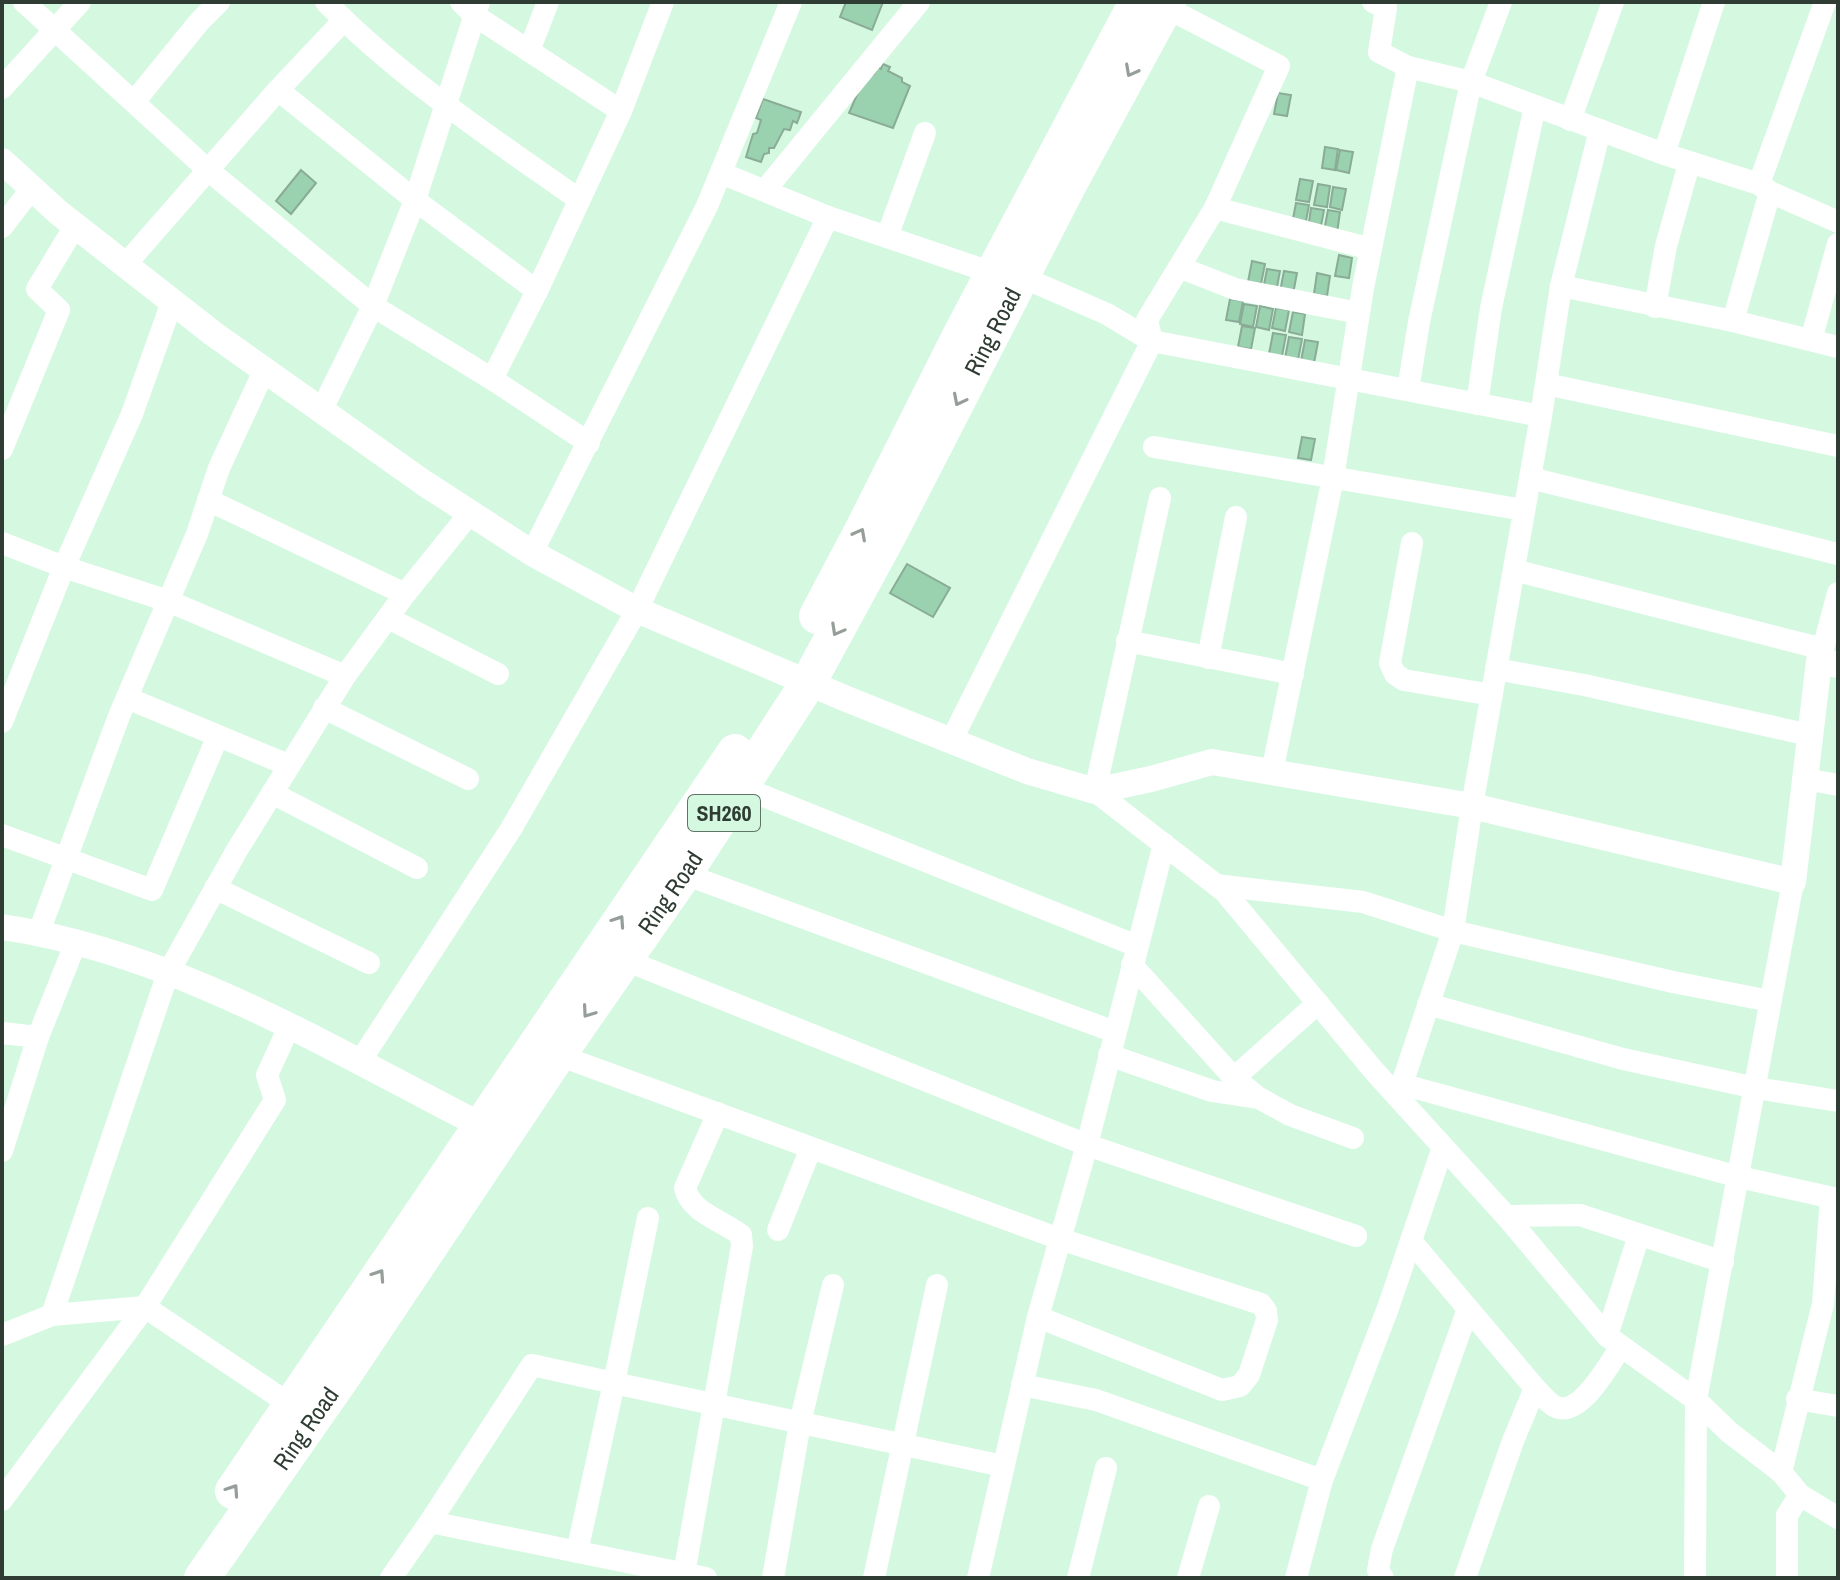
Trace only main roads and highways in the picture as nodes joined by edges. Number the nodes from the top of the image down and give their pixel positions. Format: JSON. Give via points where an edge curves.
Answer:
{"nodes":[{"id":1,"x":1157,"y":4,"type":"edge"},
{"id":2,"x":797,"y":678,"type":"junction"},
{"id":3,"x":174,"y":1578,"type":"edge"},
{"id":4,"x":202,"y":1578,"type":"edge"}],
"edges":[{"from":1,"to":2,"type":"highway","name":"Ring Road","number":"SH260","via":[[861,533]]},
{"from":3,"to":2,"type":"highway","name":"Ring Road","number":"SH260","one_way":true,"via":[[734,753]]},
{"from":2,"to":4,"type":"highway","name":"Ring Road","number":"SH260","one_way":true,"via":[[741,787],[684,874]]}]}
